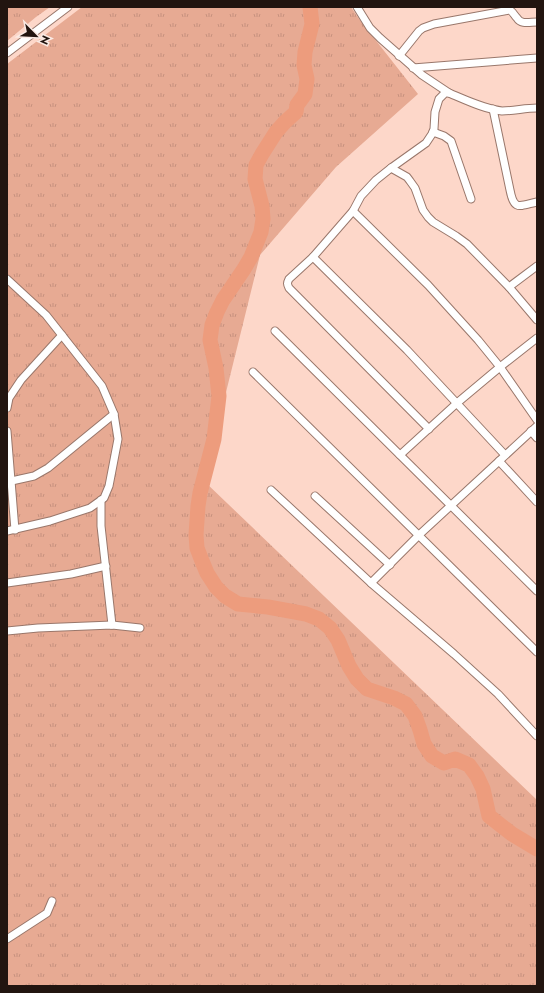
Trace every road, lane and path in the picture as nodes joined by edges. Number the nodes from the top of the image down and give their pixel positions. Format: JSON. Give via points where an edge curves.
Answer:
{"nodes":[{"id":1,"x":68,"y":7,"type":"edge"},
{"id":2,"x":356,"y":7,"type":"edge"},
{"id":3,"x":537,"y":22,"type":"edge"},
{"id":4,"x":7,"y":53,"type":"edge"},
{"id":5,"x":399,"y":56,"type":"junction"},
{"id":6,"x":537,"y":58,"type":"edge"},
{"id":7,"x":413,"y":68,"type":"junction"},
{"id":8,"x":448,"y":93,"type":"junction"},
{"id":9,"x":493,"y":109,"type":"junction"},
{"id":10,"x":537,"y":109,"type":"edge"},
{"id":11,"x":433,"y":132,"type":"junction"},
{"id":12,"x":391,"y":168,"type":"junction"},
{"id":13,"x":471,"y":199,"type":"dead end"},
{"id":14,"x":537,"y":202,"type":"edge"},
{"id":15,"x":353,"y":211,"type":"junction"},
{"id":16,"x":313,"y":257,"type":"junction"},
{"id":17,"x":537,"y":266,"type":"edge"},
{"id":18,"x":7,"y":279,"type":"edge"},
{"id":19,"x":509,"y":287,"type":"junction"},
{"id":20,"x":537,"y":320,"type":"edge"},
{"id":21,"x":275,"y":331,"type":"dead end"},
{"id":22,"x":62,"y":335,"type":"junction"},
{"id":23,"x":537,"y":338,"type":"edge"},
{"id":24,"x":500,"y":367,"type":"junction"},
{"id":25,"x":253,"y":372,"type":"dead end"},
{"id":26,"x":457,"y":403,"type":"junction"},
{"id":27,"x":7,"y":408,"type":"edge"},
{"id":28,"x":114,"y":414,"type":"junction"},
{"id":29,"x":537,"y":420,"type":"edge"},
{"id":30,"x":537,"y":426,"type":"edge"},
{"id":31,"x":429,"y":429,"type":"junction"},
{"id":32,"x":7,"y":431,"type":"edge"},
{"id":33,"x":531,"y":431,"type":"junction"},
{"id":34,"x":537,"y":438,"type":"edge"},
{"id":35,"x":400,"y":455,"type":"junction"},
{"id":36,"x":505,"y":455,"type":"junction"},
{"id":37,"x":499,"y":461,"type":"junction"},
{"id":38,"x":9,"y":482,"type":"edge"},
{"id":39,"x":271,"y":490,"type":"dead end"},
{"id":40,"x":315,"y":496,"type":"dead end"},
{"id":41,"x":101,"y":500,"type":"junction"},
{"id":42,"x":537,"y":502,"type":"edge"},
{"id":43,"x":451,"y":505,"type":"junction"},
{"id":44,"x":15,"y":530,"type":"junction"},
{"id":45,"x":7,"y":531,"type":"edge"},
{"id":46,"x":419,"y":535,"type":"junction"},
{"id":47,"x":390,"y":565,"type":"junction"},
{"id":48,"x":106,"y":566,"type":"junction"},
{"id":49,"x":7,"y":583,"type":"edge"},
{"id":50,"x":371,"y":583,"type":"junction"},
{"id":51,"x":537,"y":591,"type":"edge"},
{"id":52,"x":112,"y":625,"type":"junction"},
{"id":53,"x":140,"y":628,"type":"dead end"},
{"id":54,"x":7,"y":631,"type":"edge"},
{"id":55,"x":535,"y":647,"type":"edge"},
{"id":56,"x":537,"y":736,"type":"edge"},
{"id":57,"x":52,"y":901,"type":"dead end"},
{"id":58,"x":7,"y":939,"type":"edge"}],
"edges":[{"from":1,"to":4,"type":"street"},
{"from":2,"to":5,"type":"street","via":[[370,28]]},
{"from":3,"to":5,"type":"street","via":[[521,22],[510,10],[434,24],[419,31]]},
{"from":5,"to":7,"type":"street"},
{"from":6,"to":7,"type":"street"},
{"from":7,"to":8,"type":"street"},
{"from":8,"to":9,"type":"street"},
{"from":8,"to":11,"type":"street","via":[[439,98]]},
{"from":9,"to":10,"type":"street"},
{"from":9,"to":14,"type":"street","via":[[513,202],[519,206]]},
{"from":11,"to":12,"type":"street","via":[[426,143]]},
{"from":11,"to":13,"type":"street","via":[[451,141]]},
{"from":12,"to":15,"type":"street","via":[[361,196]]},
{"from":12,"to":19,"type":"street","via":[[407,177],[428,217],[467,244]]},
{"from":15,"to":16,"type":"street"},
{"from":15,"to":24,"type":"street","via":[[428,286]]},
{"from":16,"to":26,"type":"street"},
{"from":16,"to":31,"type":"street","via":[[289,279],[289,288]]},
{"from":17,"to":19,"type":"street"},
{"from":18,"to":22,"type":"street","via":[[46,315]]},
{"from":19,"to":20,"type":"street"},
{"from":21,"to":35,"type":"street"},
{"from":22,"to":27,"type":"street","via":[[21,380],[9,398]]},
{"from":22,"to":28,"type":"street","via":[[102,386]]},
{"from":23,"to":24,"type":"street"},
{"from":24,"to":26,"type":"street"},
{"from":24,"to":29,"type":"street"},
{"from":25,"to":46,"type":"street"},
{"from":26,"to":31,"type":"street"},
{"from":26,"to":36,"type":"street"},
{"from":28,"to":38,"type":"street","via":[[48,468],[34,476]]},
{"from":28,"to":41,"type":"street","via":[[118,439],[109,486]]},
{"from":30,"to":33,"type":"street"},
{"from":31,"to":35,"type":"street"},
{"from":32,"to":38,"type":"street"},
{"from":33,"to":34,"type":"street"},
{"from":33,"to":36,"type":"street"},
{"from":35,"to":43,"type":"street"},
{"from":36,"to":37,"type":"street"},
{"from":37,"to":42,"type":"street"},
{"from":37,"to":43,"type":"street"},
{"from":38,"to":44,"type":"street"},
{"from":39,"to":50,"type":"street"},
{"from":40,"to":47,"type":"street"},
{"from":41,"to":44,"type":"street","via":[[90,508]]},
{"from":41,"to":48,"type":"street"},
{"from":43,"to":46,"type":"street"},
{"from":43,"to":51,"type":"street"},
{"from":44,"to":45,"type":"street"},
{"from":46,"to":47,"type":"street"},
{"from":46,"to":55,"type":"street"},
{"from":47,"to":50,"type":"street"},
{"from":48,"to":49,"type":"street"},
{"from":48,"to":52,"type":"street"},
{"from":50,"to":56,"type":"street","via":[[498,694]]},
{"from":52,"to":53,"type":"street"},
{"from":52,"to":54,"type":"street"},
{"from":57,"to":58,"type":"street","via":[[47,913]]}]}
